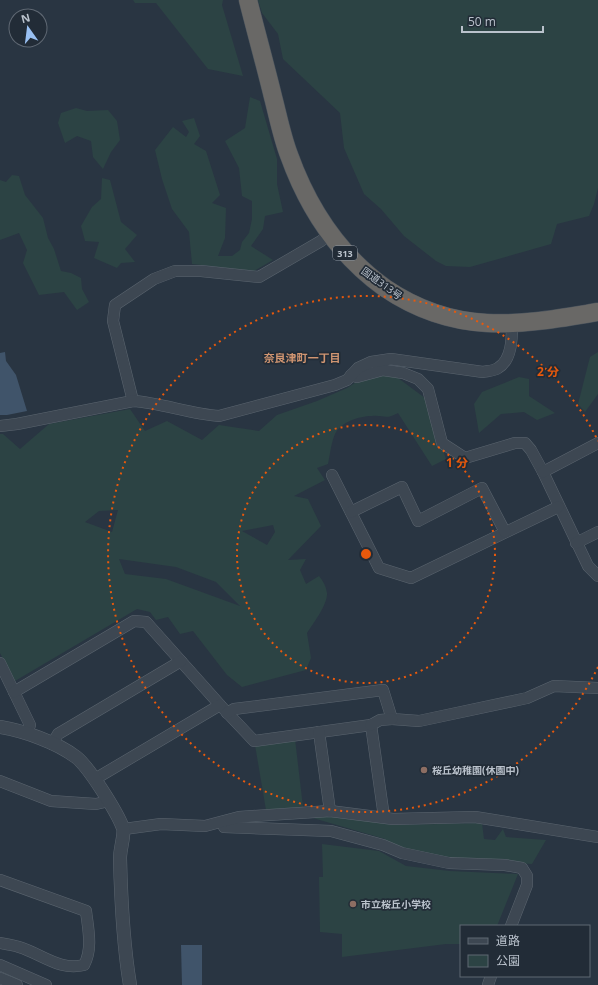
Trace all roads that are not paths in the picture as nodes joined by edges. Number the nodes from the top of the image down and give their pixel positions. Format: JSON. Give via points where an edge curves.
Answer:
{"nodes":[{"id":1,"x":248,"y":0,"type":"edge"},
{"id":2,"x":329,"y":234,"type":"junction"},
{"id":3,"x":598,"y":312,"type":"edge"},
{"id":4,"x":512,"y":324,"type":"junction"},
{"id":5,"x":351,"y":375,"type":"junction"},
{"id":6,"x":133,"y":401,"type":"junction"},
{"id":7,"x":0,"y":426,"type":"edge"},
{"id":8,"x":598,"y":443,"type":"edge"},
{"id":9,"x":542,"y":472,"type":"junction"},
{"id":10,"x":332,"y":475,"type":"dead end"},
{"id":11,"x":558,"y":507,"type":"junction"},
{"id":12,"x":351,"y":512,"type":"junction"},
{"id":13,"x":505,"y":532,"type":"junction"},
{"id":14,"x":598,"y":532,"type":"edge"},
{"id":15,"x":576,"y":543,"type":"junction"},
{"id":16,"x":598,"y":576,"type":"edge"},
{"id":17,"x":181,"y":661,"type":"junction"},
{"id":18,"x":0,"y":663,"type":"edge"},
{"id":19,"x":598,"y":688,"type":"edge"},
{"id":20,"x":14,"y":692,"type":"junction"},
{"id":21,"x":223,"y":709,"type":"junction"},
{"id":22,"x":392,"y":719,"type":"junction"},
{"id":23,"x":371,"y":725,"type":"junction"},
{"id":24,"x":0,"y":727,"type":"edge"},
{"id":25,"x":319,"y":732,"type":"junction"},
{"id":26,"x":27,"y":733,"type":"junction"},
{"id":27,"x":52,"y":744,"type":"junction"},
{"id":28,"x":95,"y":780,"type":"junction"},
{"id":29,"x":0,"y":781,"type":"edge"},
{"id":30,"x":109,"y":801,"type":"junction"},
{"id":31,"x":330,"y":811,"type":"junction"},
{"id":32,"x":384,"y":817,"type":"junction"},
{"id":33,"x":222,"y":822,"type":"junction"},
{"id":34,"x":124,"y":829,"type":"junction"},
{"id":35,"x":598,"y":837,"type":"edge"},
{"id":36,"x":0,"y":880,"type":"edge"},
{"id":37,"x":511,"y":925,"type":"edge"},
{"id":38,"x":0,"y":943,"type":"edge"},
{"id":39,"x":0,"y":965,"type":"edge"},
{"id":40,"x":0,"y":978,"type":"edge"},
{"id":41,"x":17,"y":985,"type":"edge"},
{"id":42,"x":46,"y":985,"type":"edge"},
{"id":43,"x":130,"y":985,"type":"edge"}],
"edges":[{"from":1,"to":2,"type":"highway","name":"国道313号","number":"313","via":[[288,155],[313,209]]},
{"from":2,"to":4,"type":"highway","name":"国道313号","number":"313","via":[[370,277],[413,305],[460,320]]},
{"from":2,"to":6,"type":"street","via":[[259,277],[174,271],[154,279],[115,305],[113,321]]},
{"from":3,"to":4,"type":"highway","name":"国道313号","number":"313"},
{"from":4,"to":5,"type":"street","via":[[512,342],[508,356],[498,369],[483,372],[391,359],[371,362],[358,368]]},
{"from":5,"to":6,"type":"street","via":[[347,380],[335,385],[219,416],[204,415],[151,402]]},
{"from":5,"to":9,"type":"street","via":[[357,378],[383,370],[418,378],[428,389],[442,444],[465,458],[515,443],[525,443]]},
{"from":6,"to":7,"type":"street"},
{"from":8,"to":9,"type":"street"},
{"from":9,"to":11,"type":"street"},
{"from":10,"to":12,"type":"street"},
{"from":11,"to":13,"type":"street"},
{"from":11,"to":15,"type":"street"},
{"from":12,"to":13,"type":"street","via":[[378,568],[411,578]]},
{"from":12,"to":13,"type":"street","via":[[402,487],[418,521],[482,488]]},
{"from":14,"to":15,"type":"street"},
{"from":15,"to":16,"type":"street","via":[[588,566]]},
{"from":17,"to":20,"type":"street","via":[[146,622],[134,621]]},
{"from":17,"to":21,"type":"street"},
{"from":17,"to":27,"type":"street","via":[[58,734]]},
{"from":18,"to":20,"type":"street"},
{"from":19,"to":22,"type":"street","via":[[554,686],[527,698],[419,721]]},
{"from":20,"to":26,"type":"street","via":[[30,725]]},
{"from":21,"to":22,"type":"street","via":[[383,690]]},
{"from":21,"to":25,"type":"street","via":[[254,741]]},
{"from":21,"to":28,"type":"street"},
{"from":22,"to":23,"type":"street","via":[[380,720]]},
{"from":23,"to":25,"type":"street"},
{"from":23,"to":32,"type":"street"},
{"from":24,"to":26,"type":"street"},
{"from":25,"to":31,"type":"street"},
{"from":26,"to":27,"type":"street"},
{"from":27,"to":28,"type":"street","via":[[77,757]]},
{"from":28,"to":30,"type":"street"},
{"from":29,"to":30,"type":"street","via":[[51,800],[96,804]]},
{"from":30,"to":34,"type":"street"},
{"from":31,"to":32,"type":"street"},
{"from":31,"to":33,"type":"street","via":[[239,817]]},
{"from":32,"to":35,"type":"street","via":[[475,817]]},
{"from":33,"to":34,"type":"street","via":[[205,826],[161,824]]},
{"from":33,"to":37,"type":"street","via":[[224,827],[331,831],[383,845],[402,853],[450,863],[522,868],[527,876],[527,885]]},
{"from":34,"to":43,"type":"street","via":[[120,853],[122,912]]},
{"from":36,"to":38,"type":"street","via":[[86,911],[88,958],[84,965],[57,964],[19,947]]},
{"from":39,"to":42,"type":"street"},
{"from":40,"to":41,"type":"street"}]}
